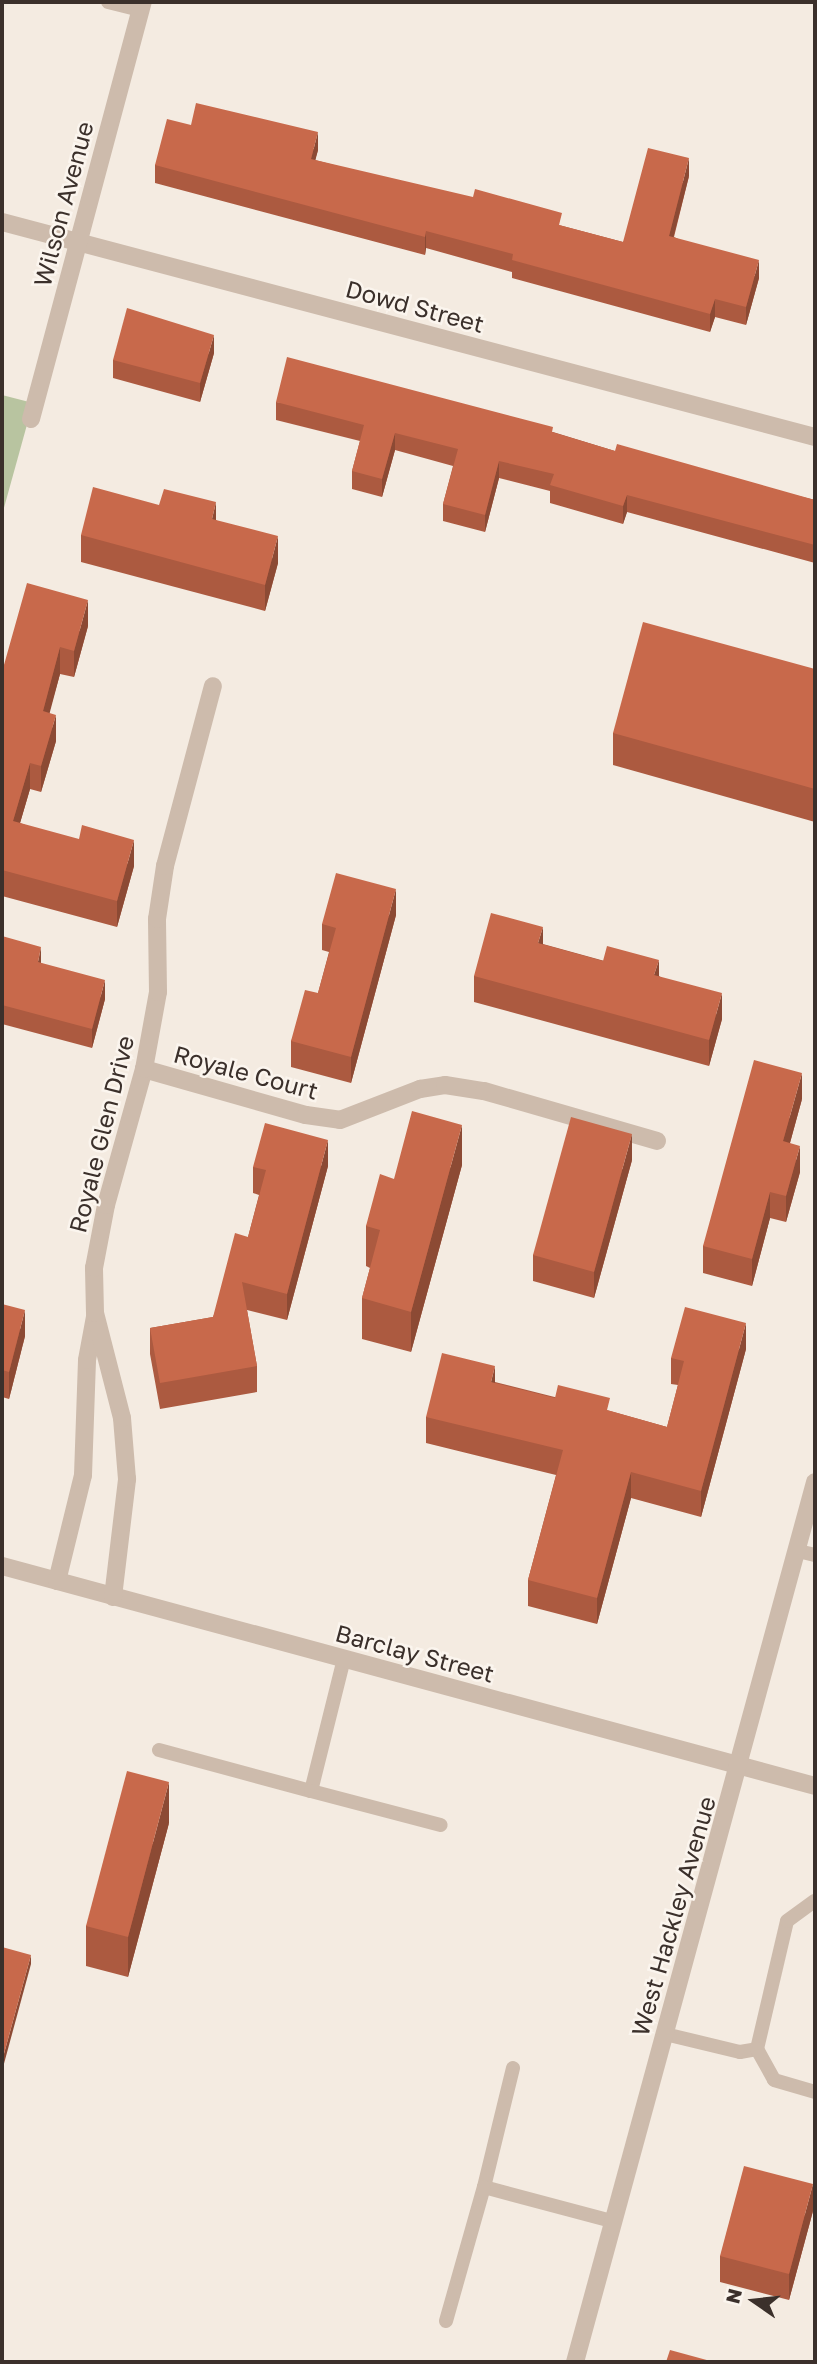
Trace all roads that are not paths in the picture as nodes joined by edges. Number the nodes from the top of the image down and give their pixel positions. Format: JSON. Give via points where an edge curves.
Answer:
{"nodes":[{"id":1,"x":108,"y":2,"type":"edge"},
{"id":2,"x":141,"y":6,"type":"edge"},
{"id":3,"x":2,"y":222,"type":"edge"},
{"id":4,"x":77,"y":242,"type":"junction"},
{"id":5,"x":31,"y":419,"type":"dead end"},
{"id":6,"x":815,"y":437,"type":"edge"},
{"id":7,"x":213,"y":686,"type":"dead end"},
{"id":8,"x":144,"y":1069,"type":"junction"},
{"id":9,"x":657,"y":1141,"type":"dead end"},
{"id":10,"x":95,"y":1313,"type":"junction"},
{"id":11,"x":815,"y":1482,"type":"edge"},
{"id":12,"x":806,"y":1553,"type":"edge"},
{"id":13,"x":2,"y":1566,"type":"edge"},
{"id":14,"x":57,"y":1581,"type":"junction"},
{"id":15,"x":113,"y":1597,"type":"junction"},
{"id":16,"x":344,"y":1659,"type":"junction"},
{"id":17,"x":159,"y":1750,"type":"dead end"},
{"id":18,"x":740,"y":1768,"type":"junction"},
{"id":19,"x":815,"y":1786,"type":"edge"},
{"id":20,"x":312,"y":1791,"type":"junction"},
{"id":21,"x":441,"y":1825,"type":"dead end"},
{"id":22,"x":815,"y":1901,"type":"edge"},
{"id":23,"x":665,"y":2034,"type":"junction"},
{"id":24,"x":757,"y":2049,"type":"junction"},
{"id":25,"x":513,"y":2068,"type":"dead end"},
{"id":26,"x":815,"y":2092,"type":"edge"},
{"id":27,"x":484,"y":2187,"type":"junction"},
{"id":28,"x":612,"y":2221,"type":"junction"},
{"id":29,"x":446,"y":2321,"type":"dead end"},
{"id":30,"x":575,"y":2362,"type":"edge"}],
"edges":[{"from":1,"to":2,"type":"lane"},
{"from":2,"to":4,"type":"street","name":"Wilson Avenue"},
{"from":3,"to":4,"type":"street","name":"Dowd Street"},
{"from":4,"to":5,"type":"street","name":"Wilson Avenue"},
{"from":4,"to":6,"type":"street","name":"Dowd Street"},
{"from":7,"to":8,"type":"street","name":"Royale Glen Drive","via":[[165,866],[157,919],[158,992]]},
{"from":8,"to":9,"type":"street","name":"Royale Court","via":[[306,1115],[340,1120],[420,1089],[445,1085],[484,1091]]},
{"from":8,"to":10,"type":"street","name":"Royale Glen Drive","via":[[106,1205],[94,1268]]},
{"from":10,"to":14,"type":"street","via":[[87,1360],[83,1475]]},
{"from":10,"to":15,"type":"street","name":"Royale Glen Drive","via":[[122,1418],[127,1479]]},
{"from":11,"to":12,"type":"street","name":"West Hackley Avenue"},
{"from":12,"to":18,"type":"street","name":"West Hackley Avenue"},
{"from":13,"to":14,"type":"street","name":"Barclay Street"},
{"from":14,"to":15,"type":"street","name":"Barclay Street"},
{"from":15,"to":16,"type":"street","name":"Barclay Street"},
{"from":16,"to":18,"type":"street","name":"Barclay Street"},
{"from":16,"to":20,"type":"lane"},
{"from":17,"to":20,"type":"lane"},
{"from":18,"to":19,"type":"street","name":"Barclay Street"},
{"from":18,"to":23,"type":"street","name":"West Hackley Avenue"},
{"from":20,"to":21,"type":"lane"},
{"from":22,"to":24,"type":"lane","via":[[787,1921]]},
{"from":23,"to":24,"type":"lane","via":[[740,2052]]},
{"from":23,"to":28,"type":"street","name":"West Hackley Avenue"},
{"from":24,"to":26,"type":"lane","via":[[774,2080]]},
{"from":25,"to":27,"type":"lane"},
{"from":27,"to":28,"type":"lane"},
{"from":27,"to":29,"type":"lane"},
{"from":28,"to":30,"type":"street","name":"West Hackley Avenue"}]}
